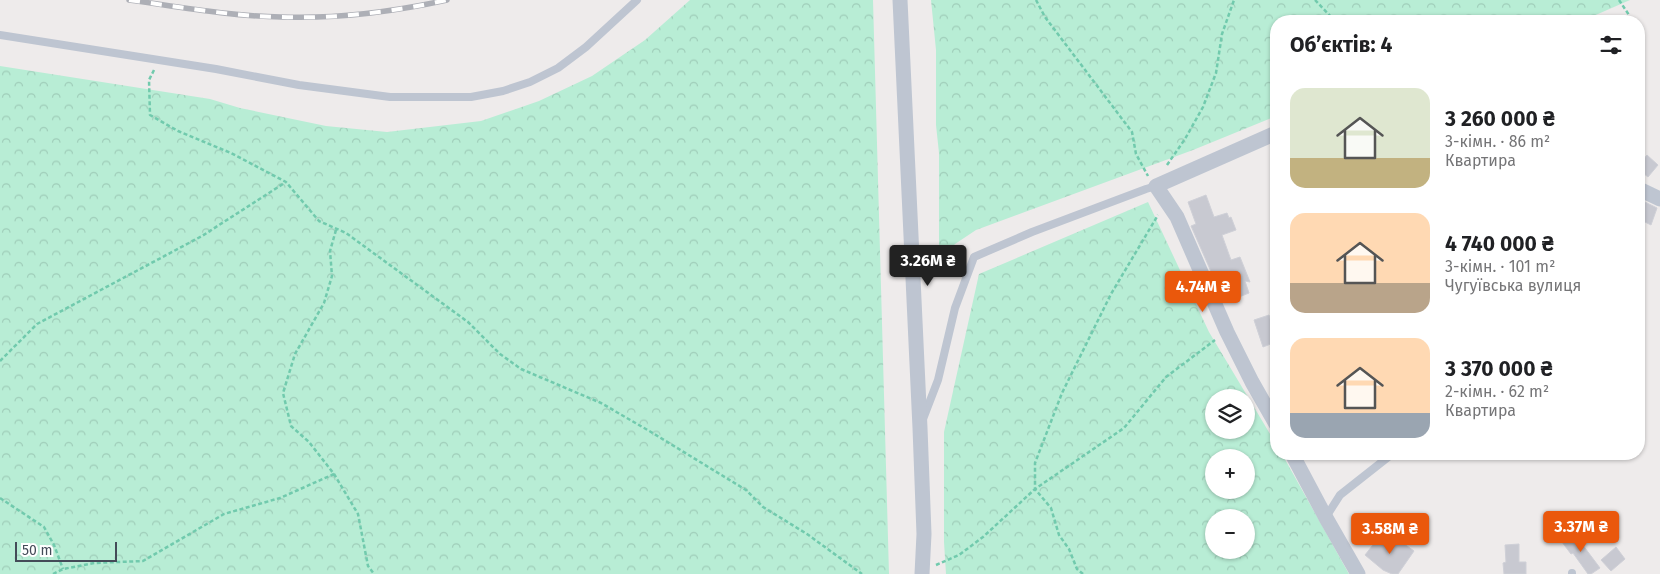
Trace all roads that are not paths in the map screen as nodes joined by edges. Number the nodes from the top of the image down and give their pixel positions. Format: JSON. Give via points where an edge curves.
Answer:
{"nodes":[{"id":1,"x":637,"y":0,"type":"edge"},
{"id":2,"x":900,"y":0,"type":"edge"},
{"id":3,"x":0,"y":35,"type":"edge"},
{"id":4,"x":1270,"y":136,"type":"edge"},
{"id":5,"x":1151,"y":188,"type":"junction"},
{"id":6,"x":1645,"y":193,"type":"edge"},
{"id":7,"x":1660,"y":199,"type":"edge"},
{"id":8,"x":1270,"y":414,"type":"edge"},
{"id":9,"x":920,"y":428,"type":"junction"},
{"id":10,"x":1295,"y":460,"type":"edge"},
{"id":11,"x":1384,"y":460,"type":"edge"},
{"id":12,"x":1326,"y":518,"type":"junction"},
{"id":13,"x":922,"y":573,"type":"edge"},
{"id":14,"x":1358,"y":574,"type":"edge"}],
"edges":[{"from":1,"to":3,"type":"lane","via":[[558,68],[530,82],[471,97],[390,97]]},
{"from":2,"to":9,"type":"street"},
{"from":4,"to":5,"type":"street"},
{"from":5,"to":8,"type":"street","via":[[1177,217],[1226,332]]},
{"from":5,"to":9,"type":"lane","via":[[974,256],[955,308],[938,380]]},
{"from":6,"to":7,"type":"street"},
{"from":9,"to":13,"type":"street","via":[[924,534]]},
{"from":10,"to":12,"type":"street"},
{"from":11,"to":12,"type":"lane","via":[[1340,495]]},
{"from":12,"to":14,"type":"street"}]}
